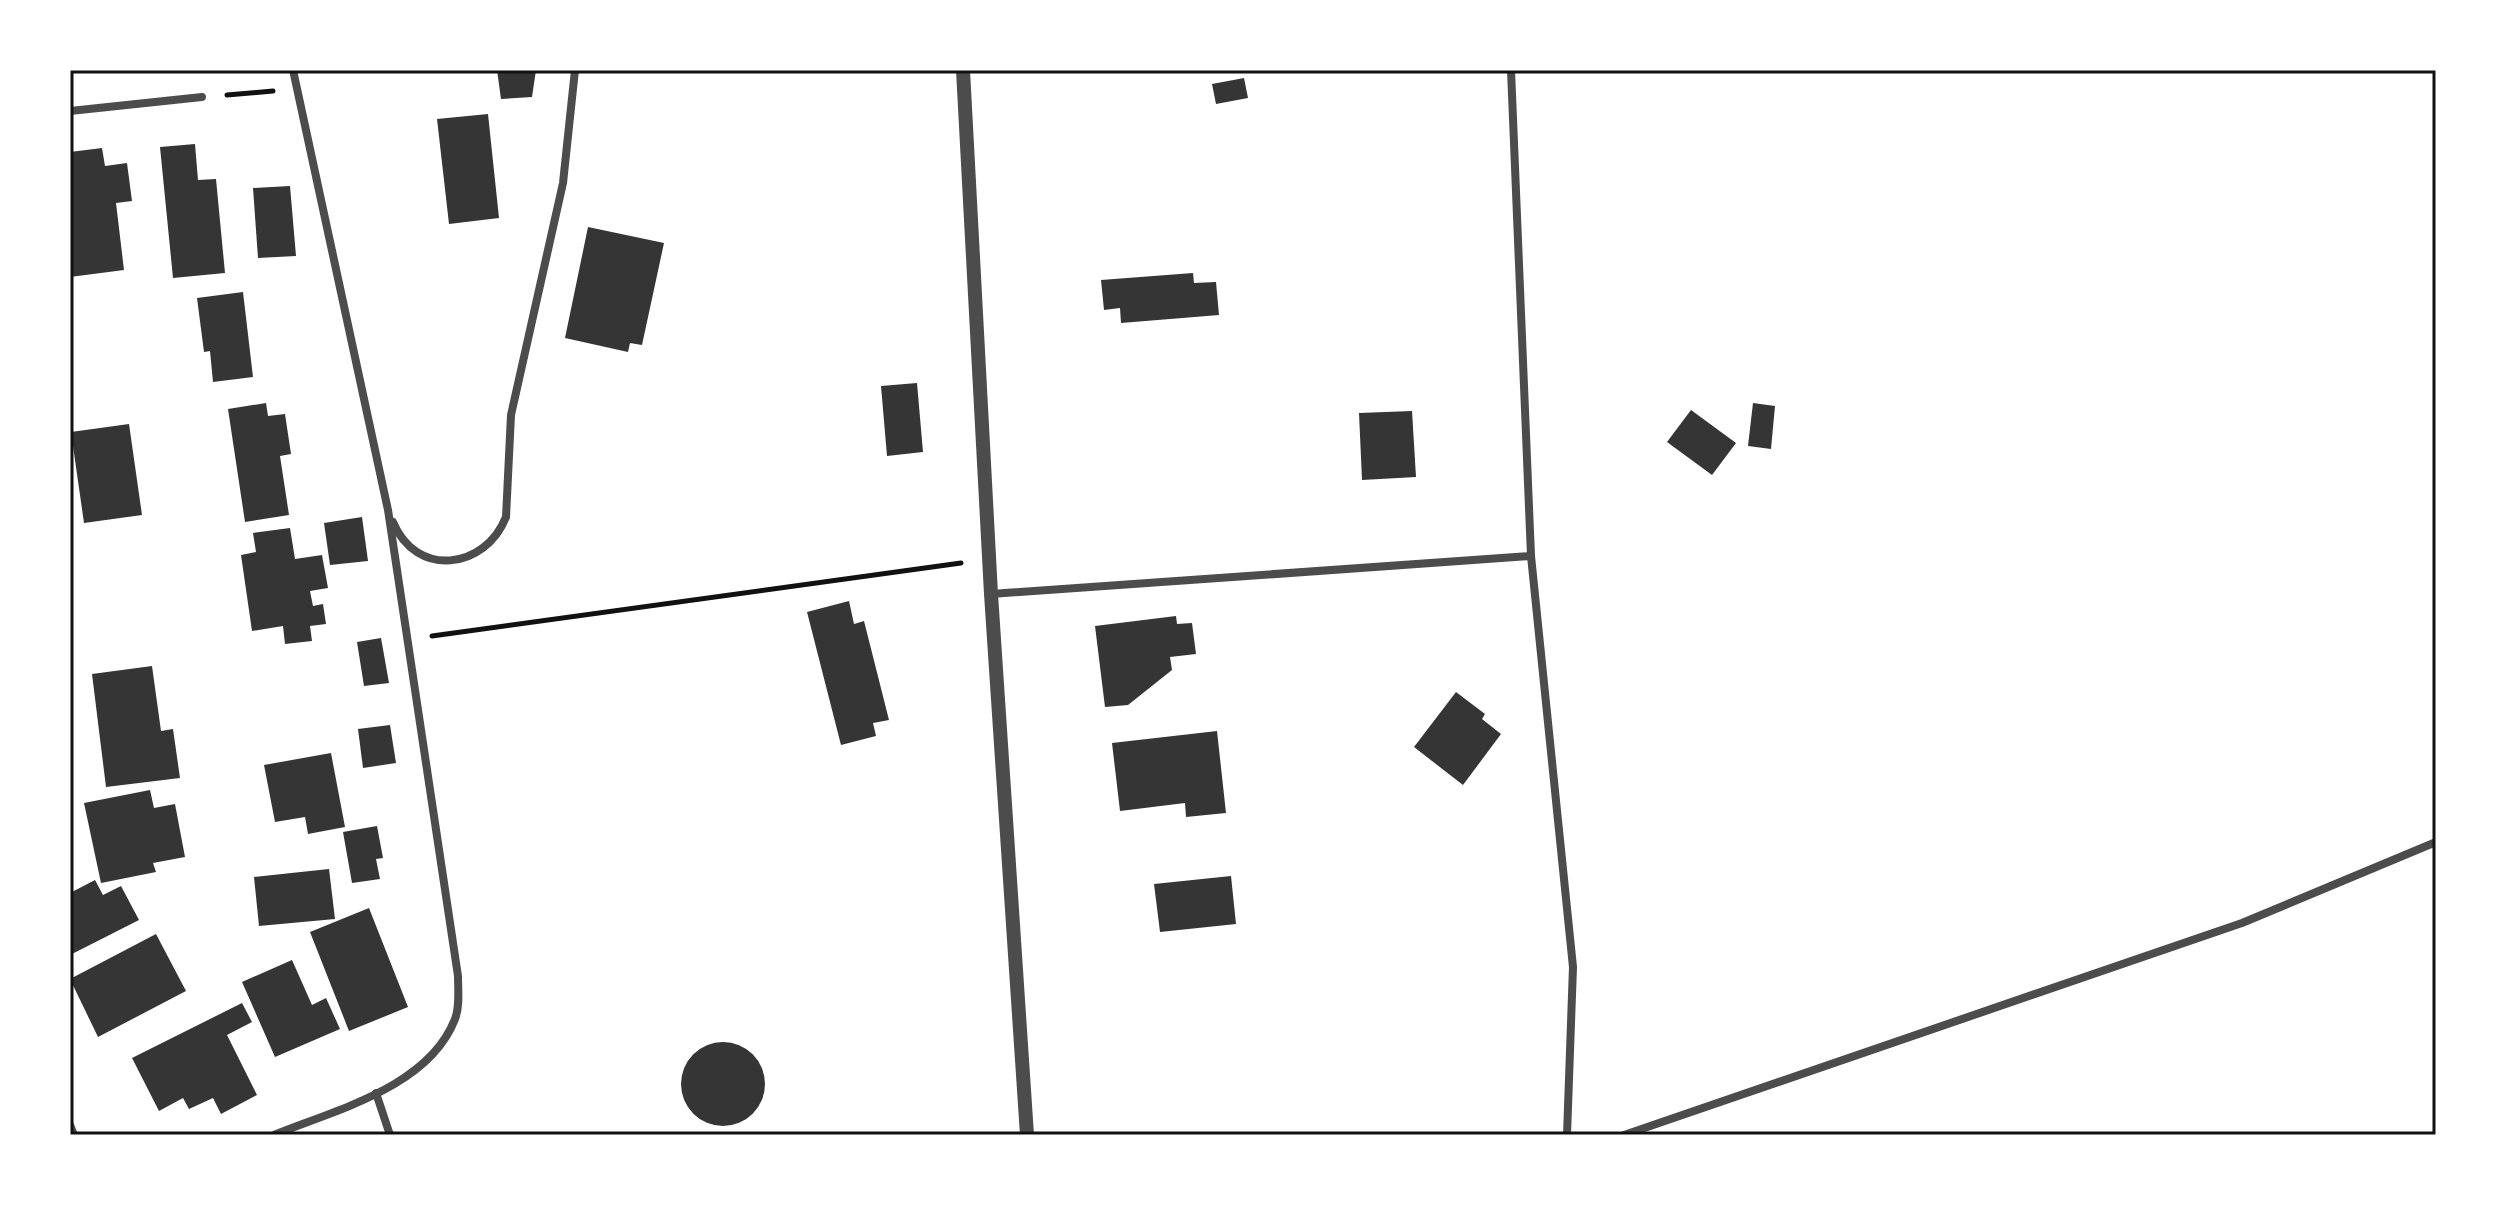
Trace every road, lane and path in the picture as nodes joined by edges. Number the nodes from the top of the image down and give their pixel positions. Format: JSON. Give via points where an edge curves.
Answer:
{"nodes":[{"id":1,"x":293,"y":70,"type":"edge"},
{"id":2,"x":575,"y":70,"type":"edge"},
{"id":3,"x":963,"y":70,"type":"edge"},
{"id":4,"x":1511,"y":70,"type":"edge"},
{"id":5,"x":296,"y":89,"type":"junction"},
{"id":6,"x":202,"y":97,"type":"joint"},
{"id":7,"x":70,"y":111,"type":"edge"},
{"id":8,"x":388,"y":510,"type":"junction"},
{"id":9,"x":1531,"y":556,"type":"junction"},
{"id":10,"x":989,"y":559,"type":"junction"},
{"id":11,"x":991,"y":594,"type":"junction"},
{"id":12,"x":408,"y":639,"type":"junction"},
{"id":13,"x":2436,"y":842,"type":"edge"},
{"id":14,"x":376,"y":1093,"type":"junction"},
{"id":15,"x":70,"y":1125,"type":"edge"},
{"id":16,"x":74,"y":1135,"type":"edge"},
{"id":17,"x":274,"y":1135,"type":"edge"},
{"id":18,"x":390,"y":1135,"type":"edge"},
{"id":19,"x":1027,"y":1135,"type":"edge"},
{"id":20,"x":1567,"y":1135,"type":"edge"},
{"id":21,"x":1624,"y":1135,"type":"edge"}],
"edges":[{"from":1,"to":5,"type":"street"},
{"from":2,"to":8,"type":"street","via":[[563,183],[511,415],[501,530],[480,552],[434,559],[405,542]]},
{"from":3,"to":10,"type":"street"},
{"from":4,"to":9,"type":"street"},
{"from":5,"to":6,"type":"path"},
{"from":5,"to":8,"type":"street"},
{"from":6,"to":7,"type":"street"},
{"from":8,"to":12,"type":"street"},
{"from":9,"to":11,"type":"street"},
{"from":9,"to":20,"type":"street","via":[[1573,967]]},
{"from":10,"to":11,"type":"street"},
{"from":10,"to":12,"type":"path"},
{"from":11,"to":19,"type":"street"},
{"from":12,"to":14,"type":"street","via":[[458,976],[456,1017],[437,1050]]},
{"from":13,"to":21,"type":"street","via":[[2242,923]]},
{"from":14,"to":17,"type":"street"},
{"from":14,"to":18,"type":"street"},
{"from":15,"to":16,"type":"street"}]}
